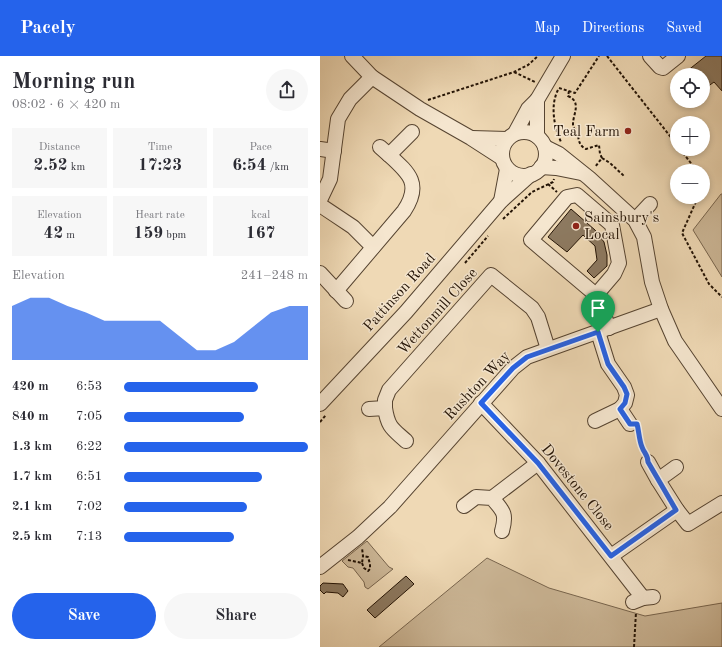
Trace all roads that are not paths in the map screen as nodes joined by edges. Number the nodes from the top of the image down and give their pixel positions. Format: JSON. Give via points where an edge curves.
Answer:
{"nodes":[{"id":1,"x":352,"y":56,"type":"edge"},
{"id":2,"x":563,"y":56,"type":"edge"},
{"id":3,"x":650,"y":56,"type":"edge"},
{"id":4,"x":678,"y":56,"type":"edge"},
{"id":5,"x":372,"y":77,"type":"junction"},
{"id":6,"x":537,"y":100,"type":"junction"},
{"id":7,"x":412,"y":132,"type":"dead end"},
{"id":8,"x":511,"y":136,"type":"junction"},
{"id":9,"x":471,"y":138,"type":"junction"},
{"id":10,"x":541,"y":141,"type":"junction"},
{"id":11,"x":320,"y":149,"type":"edge"},
{"id":12,"x":334,"y":151,"type":"junction"},
{"id":13,"x":505,"y":163,"type":"junction"},
{"id":14,"x":536,"y":171,"type":"junction"},
{"id":15,"x":586,"y":176,"type":"junction"},
{"id":16,"x":320,"y":200,"type":"edge"},
{"id":17,"x":501,"y":200,"type":"junction"},
{"id":18,"x":650,"y":204,"type":"dead end"},
{"id":19,"x":320,"y":205,"type":"edge"},
{"id":20,"x":635,"y":220,"type":"junction"},
{"id":21,"x":373,"y":247,"type":"junction"},
{"id":22,"x":320,"y":273,"type":"edge"},
{"id":23,"x":596,"y":295,"type":"junction"},
{"id":24,"x":661,"y":309,"type":"junction"},
{"id":25,"x":603,"y":330,"type":"junction"},
{"id":26,"x":548,"y":349,"type":"junction"},
{"id":27,"x":481,"y":403,"type":"junction"},
{"id":28,"x":320,"y":404,"type":"edge"},
{"id":29,"x":369,"y":408,"type":"dead end"},
{"id":30,"x":384,"y":408,"type":"junction"},
{"id":31,"x":620,"y":409,"type":"junction"},
{"id":32,"x":722,"y":409,"type":"edge"},
{"id":33,"x":596,"y":422,"type":"dead end"},
{"id":34,"x":630,"y":424,"type":"road end"},
{"id":35,"x":406,"y":441,"type":"dead end"},
{"id":36,"x":648,"y":462,"type":"road end"},
{"id":37,"x":538,"y":463,"type":"junction"},
{"id":38,"x":676,"y":467,"type":"dead end"},
{"id":39,"x":658,"y":480,"type":"junction"},
{"id":40,"x":492,"y":498,"type":"junction"},
{"id":41,"x":722,"y":503,"type":"edge"},
{"id":42,"x":464,"y":506,"type":"dead end"},
{"id":43,"x":676,"y":510,"type":"junction"},
{"id":44,"x":502,"y":531,"type":"dead end"},
{"id":45,"x":611,"y":556,"type":"junction"},
{"id":46,"x":320,"y":567,"type":"edge"},
{"id":47,"x":643,"y":599,"type":"road end"}],
"edges":[{"from":1,"to":5,"type":"street"},
{"from":2,"to":6,"type":"street"},
{"from":3,"to":4,"type":"street","via":[[663,68]]},
{"from":5,"to":9,"type":"street"},
{"from":5,"to":12,"type":"street","via":[[350,99],[338,119]]},
{"from":6,"to":8,"type":"street","via":[[528,109]]},
{"from":6,"to":10,"type":"street"},
{"from":7,"to":21,"type":"street","via":[[384,151],[410,176],[412,193],[404,212]]},
{"from":8,"to":9,"type":"street"},
{"from":8,"to":10,"type":"street","via":[[522,132],[530,133]]},
{"from":8,"to":13,"type":"street","via":[[503,145]]},
{"from":9,"to":13,"type":"street"},
{"from":10,"to":14,"type":"street","via":[[546,154]]},
{"from":10,"to":15,"type":"street"},
{"from":11,"to":12,"type":"street"},
{"from":12,"to":16,"type":"street","via":[[330,179]]},
{"from":13,"to":14,"type":"street","via":[[512,173],[518,175],[525,176]]},
{"from":13,"to":17,"type":"street","name":"Pattinson Road"},
{"from":14,"to":15,"type":"street","via":[[556,168]]},
{"from":14,"to":17,"type":"street","name":"Pattinson Road"},
{"from":15,"to":20,"type":"street"},
{"from":17,"to":28,"type":"street","name":"Pattinson Road","via":[[406,312]]},
{"from":18,"to":20,"type":"street"},
{"from":19,"to":21,"type":"street","via":[[353,228]]},
{"from":20,"to":24,"type":"street","via":[[644,237],[652,282]]},
{"from":21,"to":22,"type":"street","via":[[341,296]]},
{"from":23,"to":23,"type":"street","via":[[531,240],[567,197],[577,195],[612,225],[619,263],[614,274]]},
{"from":23,"to":25,"type":"street"},
{"from":24,"to":25,"type":"street","name":"Rushton Way"},
{"from":24,"to":32,"type":"street","via":[[675,341]]},
{"from":25,"to":26,"type":"street","name":"Rushton Way"},
{"from":25,"to":31,"type":"street","via":[[608,364],[627,394]]},
{"from":26,"to":27,"type":"street","name":"Rushton Way","via":[[527,357],[513,368]]},
{"from":26,"to":30,"type":"street","name":"Wettonmill Close","via":[[538,317],[532,308],[491,275],[389,390]]},
{"from":27,"to":37,"type":"street","name":"Dovestone Close"},
{"from":27,"to":46,"type":"street","name":"Rushton Way","via":[[390,507]]},
{"from":29,"to":30,"type":"street"},
{"from":30,"to":35,"type":"street","via":[[390,426]]},
{"from":31,"to":33,"type":"street"},
{"from":31,"to":34,"type":"street"},
{"from":36,"to":39,"type":"street"},
{"from":37,"to":40,"type":"street"},
{"from":37,"to":45,"type":"street","name":"Dovestone Close"},
{"from":38,"to":39,"type":"street"},
{"from":39,"to":43,"type":"street"},
{"from":40,"to":42,"type":"street","via":[[476,497]]},
{"from":40,"to":44,"type":"street","via":[[504,512]]},
{"from":41,"to":43,"type":"street","via":[[688,524]]},
{"from":43,"to":45,"type":"street"},
{"from":45,"to":47,"type":"street","name":"Dovestone Close"}]}
